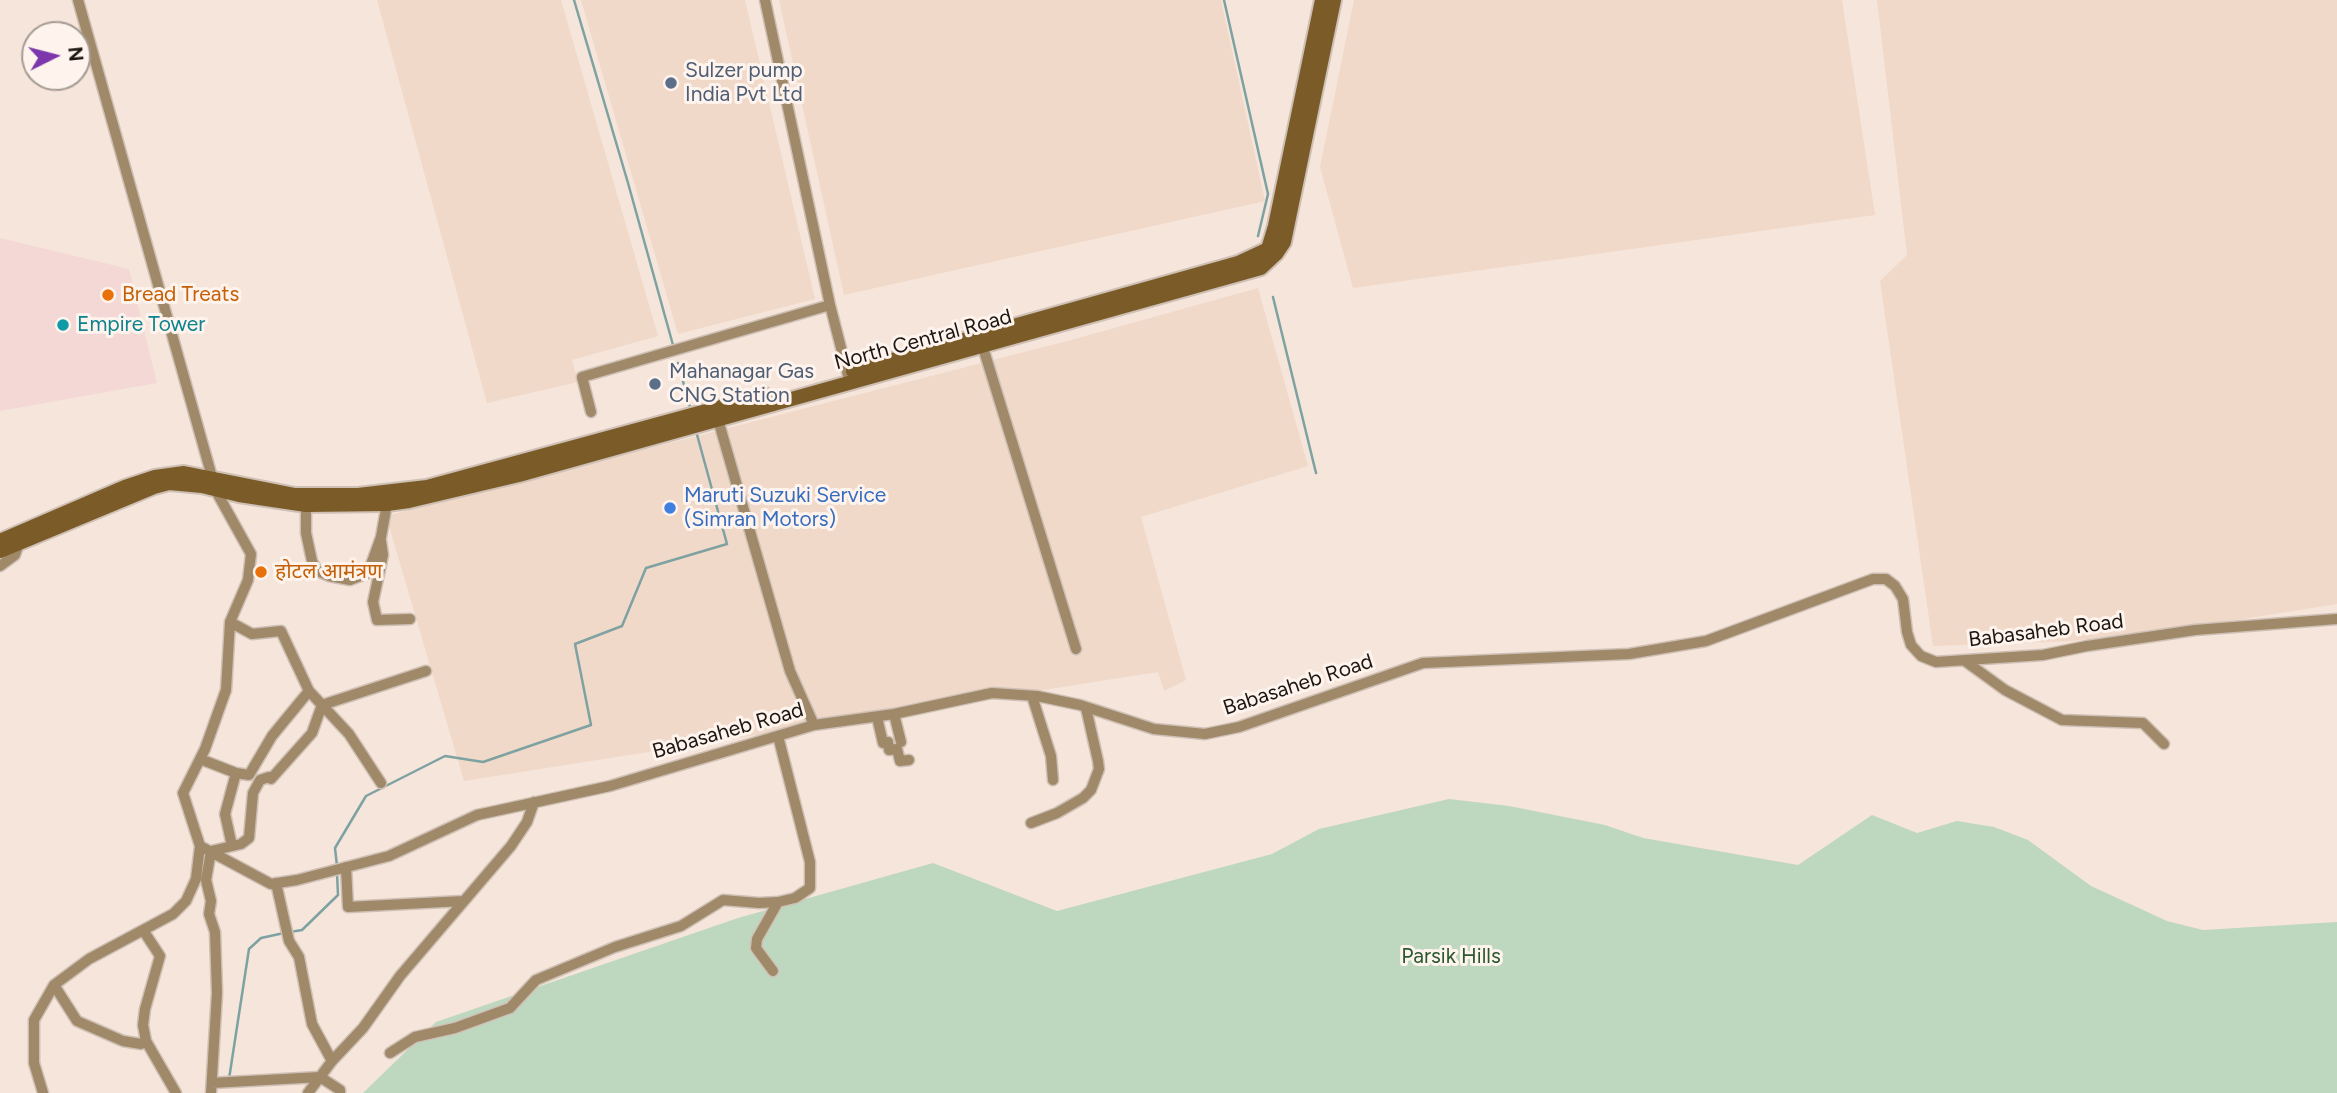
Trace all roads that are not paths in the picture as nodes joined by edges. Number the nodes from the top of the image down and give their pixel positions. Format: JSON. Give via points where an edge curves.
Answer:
{"nodes":[{"id":1,"x":78,"y":0,"type":"edge"},
{"id":2,"x":765,"y":0,"type":"edge"},
{"id":3,"x":1322,"y":0,"type":"edge"},
{"id":4,"x":1334,"y":0,"type":"edge"},
{"id":5,"x":1271,"y":253,"type":"junction"},
{"id":6,"x":830,"y":305,"type":"junction"},
{"id":7,"x":981,"y":340,"type":"junction"},
{"id":8,"x":849,"y":377,"type":"junction"},
{"id":9,"x":591,"y":412,"type":"dead end"},
{"id":10,"x":712,"y":417,"type":"junction"},
{"id":11,"x":214,"y":484,"type":"junction"},
{"id":12,"x":387,"y":504,"type":"junction"},
{"id":13,"x":306,"y":505,"type":"junction"},
{"id":14,"x":381,"y":537,"type":"junction"},
{"id":15,"x":5,"y":542,"type":"edge"},
{"id":16,"x":0,"y":566,"type":"edge"},
{"id":17,"x":410,"y":619,"type":"dead end"},
{"id":18,"x":2337,"y":619,"type":"edge"},
{"id":19,"x":230,"y":622,"type":"junction"},
{"id":20,"x":1076,"y":649,"type":"dead end"},
{"id":21,"x":1965,"y":661,"type":"junction"},
{"id":22,"x":426,"y":671,"type":"dead end"},
{"id":23,"x":309,"y":691,"type":"junction"},
{"id":24,"x":1032,"y":696,"type":"junction"},
{"id":25,"x":322,"y":705,"type":"junction"},
{"id":26,"x":1086,"y":708,"type":"junction"},
{"id":27,"x":894,"y":714,"type":"junction"},
{"id":28,"x":877,"y":717,"type":"junction"},
{"id":29,"x":814,"y":725,"type":"junction"},
{"id":30,"x":778,"y":736,"type":"junction"},
{"id":31,"x":901,"y":742,"type":"dead end"},
{"id":32,"x":2164,"y":744,"type":"dead end"},
{"id":33,"x":200,"y":760,"type":"junction"},
{"id":34,"x":909,"y":760,"type":"dead end"},
{"id":35,"x":236,"y":773,"type":"junction"},
{"id":36,"x":249,"y":775,"type":"junction"},
{"id":37,"x":260,"y":780,"type":"junction"},
{"id":38,"x":1053,"y":780,"type":"dead end"},
{"id":39,"x":381,"y":783,"type":"dead end"},
{"id":40,"x":534,"y":802,"type":"junction"},
{"id":41,"x":1031,"y":823,"type":"dead end"},
{"id":42,"x":200,"y":846,"type":"junction"},
{"id":43,"x":232,"y":846,"type":"junction"},
{"id":44,"x":211,"y":850,"type":"junction"},
{"id":45,"x":346,"y":867,"type":"junction"},
{"id":46,"x":276,"y":883,"type":"junction"},
{"id":47,"x":463,"y":901,"type":"junction"},
{"id":48,"x":778,"y":902,"type":"junction"},
{"id":49,"x":143,"y":930,"type":"junction"},
{"id":50,"x":773,"y":971,"type":"dead end"},
{"id":51,"x":54,"y":985,"type":"junction"},
{"id":52,"x":146,"y":1041,"type":"junction"},
{"id":53,"x":390,"y":1053,"type":"dead end"},
{"id":54,"x":332,"y":1061,"type":"junction"},
{"id":55,"x":320,"y":1077,"type":"junction"},
{"id":56,"x":211,"y":1088,"type":"edge"},
{"id":57,"x":43,"y":1093,"type":"edge"},
{"id":58,"x":176,"y":1093,"type":"edge"},
{"id":59,"x":308,"y":1093,"type":"edge"},
{"id":60,"x":340,"y":1093,"type":"edge"}],
"edges":[{"from":1,"to":11,"type":"street"},
{"from":2,"to":6,"type":"street"},
{"from":3,"to":5,"type":"main road"},
{"from":4,"to":5,"type":"main road","via":[[1284,242]]},
{"from":5,"to":7,"type":"main road","name":"North Central Road","via":[[1261,268],[1243,274]]},
{"from":6,"to":8,"type":"street"},
{"from":6,"to":9,"type":"street","via":[[582,377]]},
{"from":7,"to":8,"type":"main road","name":"North Central Road","via":[[917,365]]},
{"from":7,"to":20,"type":"street"},
{"from":8,"to":10,"type":"main road","name":"North Central Road"},
{"from":10,"to":11,"type":"main road","name":"North Central Road","via":[[427,487],[358,495],[295,495]]},
{"from":10,"to":12,"type":"main road","name":"North Central Road","via":[[519,475]]},
{"from":10,"to":29,"type":"street","via":[[790,671]]},
{"from":11,"to":13,"type":"main road","name":"North Central Road"},
{"from":11,"to":15,"type":"main road","name":"North Central Road","via":[[154,487]]},
{"from":11,"to":19,"type":"street","via":[[251,554],[248,580]]},
{"from":12,"to":13,"type":"main road","name":"North Central Road"},
{"from":12,"to":14,"type":"street"},
{"from":13,"to":14,"type":"street","via":[[306,533],[317,571],[350,580],[368,573]]},
{"from":14,"to":17,"type":"street","via":[[383,555],[373,602],[377,620]]},
{"from":15,"to":16,"type":"street","via":[[15,555]]},
{"from":18,"to":21,"type":"street","name":"Babasaheb Road","via":[[2195,630],[2043,655]]},
{"from":19,"to":23,"type":"street","via":[[252,634],[281,631]]},
{"from":19,"to":33,"type":"street","via":[[226,690]]},
{"from":21,"to":26,"type":"street","name":"Babasaheb Road","via":[[1936,662],[1921,656],[1911,645],[1903,599],[1895,586],[1886,579],[1873,579],[1706,641],[1629,654],[1423,663],[1239,727],[1205,734],[1154,729]]},
{"from":21,"to":32,"type":"street","via":[[2005,690],[2062,720],[2143,723]]},
{"from":22,"to":25,"type":"street"},
{"from":23,"to":25,"type":"street"},
{"from":23,"to":36,"type":"street","via":[[272,736]]},
{"from":24,"to":26,"type":"street","name":"Babasaheb Road"},
{"from":24,"to":27,"type":"street","name":"Babasaheb Road","via":[[992,693]]},
{"from":24,"to":38,"type":"street","via":[[1051,755]]},
{"from":25,"to":37,"type":"street","via":[[312,733],[271,779]]},
{"from":25,"to":39,"type":"street","via":[[349,734]]},
{"from":26,"to":41,"type":"street","via":[[1099,769],[1091,790],[1057,813]]},
{"from":27,"to":28,"type":"street","name":"Babasaheb Road"},
{"from":27,"to":31,"type":"street"},
{"from":28,"to":29,"type":"street","name":"Babasaheb Road"},
{"from":28,"to":34,"type":"street","via":[[883,743],[888,742],[889,750],[897,749],[900,761]]},
{"from":29,"to":30,"type":"street","name":"Babasaheb Road"},
{"from":30,"to":40,"type":"street","name":"Babasaheb Road","via":[[610,786]]},
{"from":30,"to":48,"type":"street","via":[[810,862],[810,888]]},
{"from":33,"to":35,"type":"street"},
{"from":33,"to":42,"type":"street","via":[[183,793]]},
{"from":35,"to":36,"type":"street"},
{"from":35,"to":43,"type":"street","via":[[225,814]]},
{"from":36,"to":37,"type":"street"},
{"from":37,"to":43,"type":"street","via":[[253,793],[249,838]]},
{"from":40,"to":45,"type":"street","name":"Babasaheb Road","via":[[477,814],[389,856]]},
{"from":40,"to":47,"type":"street","via":[[511,846]]},
{"from":42,"to":44,"type":"street"},
{"from":42,"to":49,"type":"street","via":[[196,879],[186,901],[173,914]]},
{"from":43,"to":44,"type":"street"},
{"from":44,"to":46,"type":"street"},
{"from":44,"to":56,"type":"street","via":[[206,880],[215,932],[217,993]]},
{"from":45,"to":46,"type":"street","name":"Babasaheb Road"},
{"from":45,"to":47,"type":"street","via":[[348,907]]},
{"from":46,"to":54,"type":"street","via":[[289,941],[299,957],[312,1024]]},
{"from":47,"to":54,"type":"street"},
{"from":48,"to":50,"type":"street","via":[[756,948]]},
{"from":48,"to":53,"type":"street","via":[[723,900],[681,926],[615,947],[536,981],[510,1008],[415,1037]]},
{"from":49,"to":51,"type":"street","via":[[89,959]]},
{"from":49,"to":52,"type":"street","via":[[160,956],[145,1009]]},
{"from":51,"to":52,"type":"street","via":[[77,1021],[122,1041]]},
{"from":51,"to":57,"type":"street","via":[[34,1020],[34,1063]]},
{"from":52,"to":58,"type":"street"},
{"from":54,"to":55,"type":"street"},
{"from":55,"to":56,"type":"street","via":[[229,1082]]},
{"from":55,"to":59,"type":"street"},
{"from":55,"to":60,"type":"street"}]}
